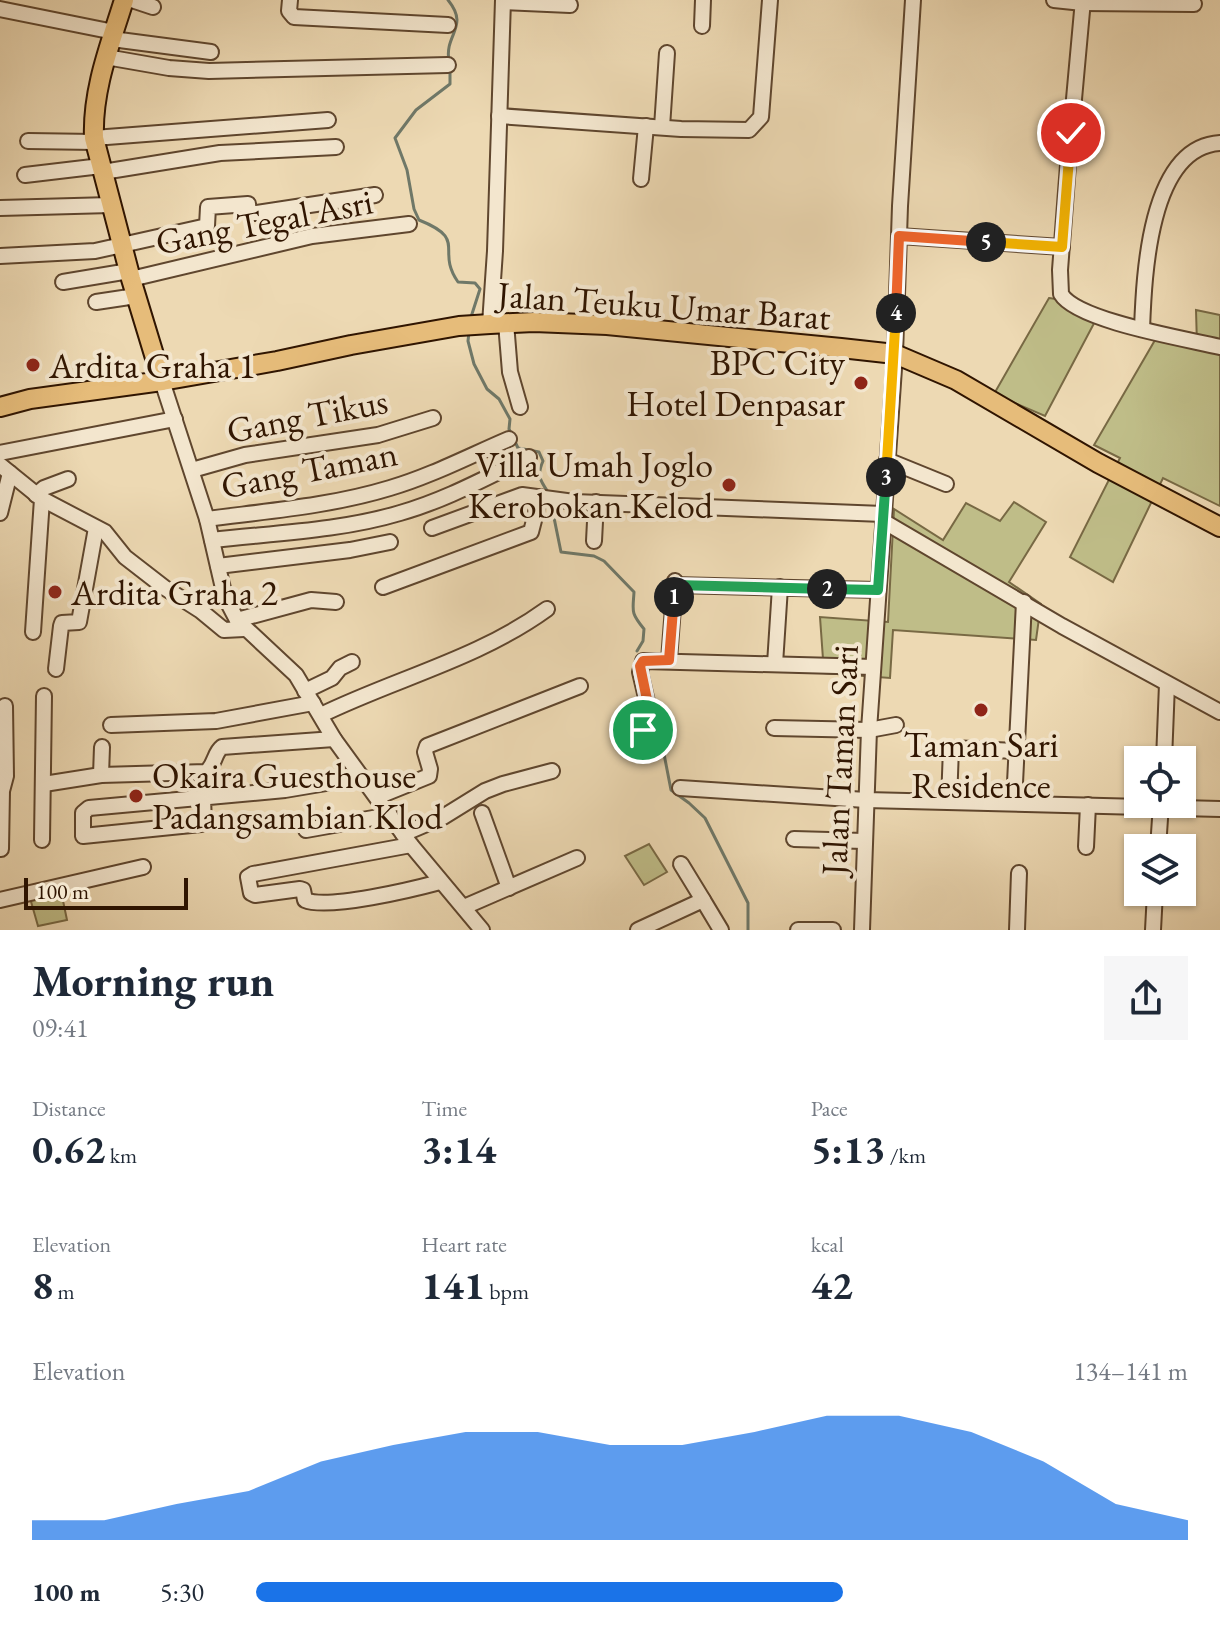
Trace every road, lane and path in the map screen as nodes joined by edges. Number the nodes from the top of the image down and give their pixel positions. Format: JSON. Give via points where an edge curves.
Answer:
{"nodes":[{"id":1,"x":124,"y":0,"type":"edge"},
{"id":2,"x":132,"y":0,"type":"edge"},
{"id":3,"x":290,"y":0,"type":"edge"},
{"id":4,"x":703,"y":0,"type":"edge"},
{"id":5,"x":770,"y":0,"type":"edge"},
{"id":6,"x":913,"y":0,"type":"edge"},
{"id":7,"x":1054,"y":0,"type":"edge"},
{"id":8,"x":503,"y":1,"type":"edge"},
{"id":9,"x":1083,"y":2,"type":"edge"},
{"id":10,"x":1194,"y":4,"type":"dead end"},
{"id":11,"x":570,"y":5,"type":"dead end"},
{"id":12,"x":153,"y":7,"type":"dead end"},
{"id":13,"x":0,"y":9,"type":"edge"},
{"id":14,"x":448,"y":25,"type":"dead end"},
{"id":15,"x":702,"y":26,"type":"dead end"},
{"id":16,"x":113,"y":35,"type":"junction"},
{"id":17,"x":211,"y":52,"type":"dead end"},
{"id":18,"x":667,"y":53,"type":"dead end"},
{"id":19,"x":106,"y":57,"type":"junction"},
{"id":20,"x":448,"y":65,"type":"dead end"},
{"id":21,"x":499,"y":116,"type":"junction"},
{"id":22,"x":328,"y":120,"type":"dead end"},
{"id":23,"x":654,"y":127,"type":"junction"},
{"id":24,"x":95,"y":140,"type":"junction"},
{"id":25,"x":28,"y":141,"type":"dead end"},
{"id":26,"x":1220,"y":143,"type":"edge"},
{"id":27,"x":336,"y":147,"type":"dead end"},
{"id":28,"x":102,"y":169,"type":"junction"},
{"id":29,"x":25,"y":175,"type":"dead end"},
{"id":30,"x":641,"y":179,"type":"dead end"},
{"id":31,"x":375,"y":195,"type":"dead end"},
{"id":32,"x":111,"y":205,"type":"junction"},
{"id":33,"x":0,"y":208,"type":"edge"},
{"id":34,"x":409,"y":224,"type":"dead end"},
{"id":35,"x":899,"y":236,"type":"junction"},
{"id":36,"x":123,"y":246,"type":"junction"},
{"id":37,"x":1062,"y":247,"type":"junction"},
{"id":38,"x":0,"y":256,"type":"edge"},
{"id":39,"x":63,"y":282,"type":"dead end"},
{"id":40,"x":132,"y":282,"type":"junction"},
{"id":41,"x":96,"y":302,"type":"dead end"},
{"id":42,"x":493,"y":324,"type":"junction"},
{"id":43,"x":1142,"y":329,"type":"junction"},
{"id":44,"x":1220,"y":347,"type":"edge"},
{"id":45,"x":895,"y":354,"type":"junction"},
{"id":46,"x":162,"y":381,"type":"junction"},
{"id":47,"x":0,"y":394,"type":"edge"},
{"id":48,"x":19,"y":401,"type":"junction"},
{"id":49,"x":0,"y":407,"type":"edge"},
{"id":50,"x":520,"y":407,"type":"dead end"},
{"id":51,"x":433,"y":418,"type":"dead end"},
{"id":52,"x":175,"y":419,"type":"junction"},
{"id":53,"x":509,"y":439,"type":"dead end"},
{"id":54,"x":0,"y":453,"type":"edge"},
{"id":55,"x":529,"y":457,"type":"dead end"},
{"id":56,"x":887,"y":460,"type":"junction"},
{"id":57,"x":5,"y":469,"type":"edge"},
{"id":58,"x":192,"y":470,"type":"junction"},
{"id":59,"x":68,"y":479,"type":"dead end"},
{"id":60,"x":946,"y":484,"type":"dead end"},
{"id":61,"x":39,"y":497,"type":"junction"},
{"id":62,"x":547,"y":499,"type":"junction"},
{"id":63,"x":596,"y":502,"type":"junction"},
{"id":64,"x":0,"y":513,"type":"edge"},
{"id":65,"x":883,"y":517,"type":"junction"},
{"id":66,"x":207,"y":519,"type":"junction"},
{"id":67,"x":1220,"y":527,"type":"edge"},
{"id":68,"x":96,"y":528,"type":"junction"},
{"id":69,"x":432,"y":528,"type":"dead end"},
{"id":70,"x":212,"y":540,"type":"junction"},
{"id":71,"x":594,"y":541,"type":"dead end"},
{"id":72,"x":390,"y":542,"type":"dead end"},
{"id":73,"x":218,"y":566,"type":"junction"},
{"id":74,"x":383,"y":587,"type":"dead end"},
{"id":75,"x":780,"y":587,"type":"junction"},
{"id":76,"x":878,"y":590,"type":"junction"},
{"id":77,"x":336,"y":602,"type":"dead end"},
{"id":78,"x":1024,"y":602,"type":"junction"},
{"id":79,"x":547,"y":609,"type":"dead end"},
{"id":80,"x":241,"y":624,"type":"junction"},
{"id":81,"x":33,"y":632,"type":"dead end"},
{"id":82,"x":669,"y":660,"type":"junction"},
{"id":83,"x":352,"y":662,"type":"dead end"},
{"id":84,"x":775,"y":664,"type":"junction"},
{"id":85,"x":873,"y":667,"type":"junction"},
{"id":86,"x":56,"y":669,"type":"dead end"},
{"id":87,"x":1167,"y":684,"type":"junction"},
{"id":88,"x":580,"y":686,"type":"dead end"},
{"id":89,"x":44,"y":696,"type":"dead end"},
{"id":90,"x":313,"y":703,"type":"junction"},
{"id":91,"x":5,"y":706,"type":"dead end"},
{"id":92,"x":1220,"y":712,"type":"edge"},
{"id":93,"x":111,"y":725,"type":"dead end"},
{"id":94,"x":896,"y":725,"type":"dead end"},
{"id":95,"x":774,"y":728,"type":"dead end"},
{"id":96,"x":643,"y":730,"type":"dead end"},
{"id":97,"x":869,"y":730,"type":"junction"},
{"id":98,"x":334,"y":739,"type":"junction"},
{"id":99,"x":1165,"y":746,"type":"edge"},
{"id":100,"x":102,"y":747,"type":"dead end"},
{"id":101,"x":1016,"y":751,"type":"junction"},
{"id":102,"x":552,"y":771,"type":"dead end"},
{"id":103,"x":101,"y":775,"type":"junction"},
{"id":104,"x":3,"y":777,"type":"edge"},
{"id":105,"x":362,"y":777,"type":"junction"},
{"id":106,"x":44,"y":784,"type":"junction"},
{"id":107,"x":680,"y":788,"type":"dead end"},
{"id":108,"x":377,"y":797,"type":"junction"},
{"id":109,"x":203,"y":799,"type":"junction"},
{"id":110,"x":866,"y":800,"type":"junction"},
{"id":111,"x":949,"y":802,"type":"junction"},
{"id":112,"x":1014,"y":803,"type":"junction"},
{"id":113,"x":1088,"y":805,"type":"junction"},
{"id":114,"x":1124,"y":805,"type":"edge"},
{"id":115,"x":1196,"y":807,"type":"edge"},
{"id":116,"x":1220,"y":809,"type":"edge"},
{"id":117,"x":482,"y":813,"type":"dead end"},
{"id":118,"x":390,"y":815,"type":"junction"},
{"id":119,"x":306,"y":830,"type":"dead end"},
{"id":120,"x":794,"y":839,"type":"dead end"},
{"id":121,"x":42,"y":840,"type":"dead end"},
{"id":122,"x":407,"y":840,"type":"junction"},
{"id":123,"x":864,"y":841,"type":"junction"},
{"id":124,"x":1086,"y":847,"type":"dead end"},
{"id":125,"x":1,"y":849,"type":"edge"},
{"id":126,"x":577,"y":858,"type":"dead end"},
{"id":127,"x":681,"y":864,"type":"dead end"},
{"id":128,"x":143,"y":867,"type":"dead end"},
{"id":129,"x":1019,"y":873,"type":"dead end"},
{"id":130,"x":440,"y":882,"type":"junction"},
{"id":131,"x":509,"y":888,"type":"junction"},
{"id":132,"x":0,"y":900,"type":"edge"},
{"id":133,"x":703,"y":900,"type":"junction"},
{"id":134,"x":1154,"y":906,"type":"edge"},
{"id":135,"x":464,"y":907,"type":"junction"},
{"id":136,"x":482,"y":930,"type":"edge"},
{"id":137,"x":638,"y":930,"type":"edge"},
{"id":138,"x":721,"y":930,"type":"edge"},
{"id":139,"x":798,"y":930,"type":"edge"},
{"id":140,"x":833,"y":930,"type":"edge"},
{"id":141,"x":862,"y":930,"type":"edge"},
{"id":142,"x":1017,"y":930,"type":"edge"},
{"id":143,"x":1153,"y":930,"type":"edge"}],
"edges":[{"from":1,"to":16,"type":"main road"},
{"from":2,"to":12,"type":"street"},
{"from":3,"to":14,"type":"street","via":[[294,17]]},
{"from":4,"to":15,"type":"street"},
{"from":5,"to":23,"type":"street","via":[[764,97],[755,126],[740,132]]},
{"from":6,"to":35,"type":"street","name":"Jalan Taman Sari"},
{"from":7,"to":9,"type":"street"},
{"from":8,"to":11,"type":"street"},
{"from":8,"to":21,"type":"street"},
{"from":9,"to":10,"type":"street"},
{"from":9,"to":37,"type":"street"},
{"from":13,"to":16,"type":"street"},
{"from":16,"to":17,"type":"street"},
{"from":16,"to":19,"type":"main road"},
{"from":18,"to":23,"type":"street"},
{"from":19,"to":20,"type":"street","via":[[209,71]]},
{"from":19,"to":24,"type":"main road","via":[[96,101]]},
{"from":21,"to":23,"type":"street"},
{"from":21,"to":42,"type":"street"},
{"from":22,"to":24,"type":"street"},
{"from":23,"to":30,"type":"street"},
{"from":24,"to":25,"type":"street"},
{"from":24,"to":28,"type":"main road"},
{"from":26,"to":43,"type":"street","via":[[1188,153],[1163,198],[1146,255]]},
{"from":27,"to":28,"type":"street","via":[[220,153]]},
{"from":28,"to":29,"type":"street"},
{"from":28,"to":32,"type":"main road"},
{"from":31,"to":36,"type":"street","via":[[257,213],[249,213],[248,204],[208,207],[207,226]]},
{"from":32,"to":33,"type":"street"},
{"from":32,"to":36,"type":"main road"},
{"from":34,"to":40,"type":"street","name":"Gang Tegal Asri","via":[[286,241]]},
{"from":35,"to":37,"type":"street"},
{"from":35,"to":45,"type":"street","name":"Jalan Taman Sari"},
{"from":36,"to":38,"type":"street"},
{"from":36,"to":40,"type":"main road"},
{"from":37,"to":43,"type":"street","via":[[1063,299]]},
{"from":39,"to":40,"type":"street"},
{"from":40,"to":41,"type":"street"},
{"from":40,"to":46,"type":"main road"},
{"from":42,"to":45,"type":"main road","name":"Jalan Teuku Umar Barat","via":[[607,325]]},
{"from":42,"to":46,"type":"main road","name":"Jalan Teuku Umar Barat"},
{"from":42,"to":50,"type":"street"},
{"from":43,"to":44,"type":"street"},
{"from":45,"to":56,"type":"street","name":"Jalan Taman Sari"},
{"from":45,"to":67,"type":"main road","name":"Jalan Teuku Umar Barat","via":[[956,380]]},
{"from":46,"to":48,"type":"main road","name":"Jalan Teuku Umar Barat"},
{"from":46,"to":52,"type":"street"},
{"from":47,"to":48,"type":"main road","name":"Jalan Teuku Umar Barat"},
{"from":48,"to":49,"type":"main road","name":"Jalan Teuku Umar Barat"},
{"from":51,"to":58,"type":"street","name":"Gang Tikus","via":[[378,435],[245,455]]},
{"from":52,"to":54,"type":"street"},
{"from":52,"to":58,"type":"street"},
{"from":53,"to":66,"type":"street","name":"Gang Taman","via":[[388,489]]},
{"from":55,"to":70,"type":"street","via":[[399,513]]},
{"from":56,"to":60,"type":"street"},
{"from":56,"to":65,"type":"street","name":"Jalan Taman Sari"},
{"from":57,"to":61,"type":"street"},
{"from":57,"to":64,"type":"street"},
{"from":58,"to":66,"type":"street"},
{"from":59,"to":61,"type":"street","via":[[44,488]]},
{"from":61,"to":68,"type":"street"},
{"from":61,"to":81,"type":"street"},
{"from":62,"to":63,"type":"street"},
{"from":62,"to":69,"type":"street","via":[[516,495]]},
{"from":62,"to":74,"type":"street","via":[[531,532]]},
{"from":63,"to":65,"type":"street"},
{"from":63,"to":71,"type":"street"},
{"from":65,"to":76,"type":"street","name":"Jalan Taman Sari"},
{"from":65,"to":78,"type":"street"},
{"from":66,"to":70,"type":"street"},
{"from":68,"to":80,"type":"street","via":[[125,557],[224,630]]},
{"from":68,"to":86,"type":"street","via":[[79,622],[62,623]]},
{"from":70,"to":73,"type":"street"},
{"from":72,"to":73,"type":"street"},
{"from":73,"to":80,"type":"street","via":[[225,597]]},
{"from":75,"to":76,"type":"street"},
{"from":75,"to":82,"type":"street","via":[[675,583]]},
{"from":75,"to":84,"type":"street"},
{"from":76,"to":85,"type":"street","name":"Jalan Taman Sari"},
{"from":77,"to":80,"type":"street","via":[[311,600]]},
{"from":78,"to":87,"type":"street"},
{"from":78,"to":101,"type":"street"},
{"from":79,"to":90,"type":"street","via":[[477,651],[363,695]]},
{"from":80,"to":90,"type":"street","via":[[296,675]]},
{"from":82,"to":84,"type":"street"},
{"from":82,"to":96,"type":"street","via":[[643,661],[640,666],[651,719]]},
{"from":83,"to":90,"type":"street","via":[[340,668]]},
{"from":84,"to":85,"type":"street"},
{"from":85,"to":97,"type":"street","name":"Jalan Taman Sari"},
{"from":87,"to":92,"type":"street"},
{"from":87,"to":99,"type":"street"},
{"from":88,"to":108,"type":"street","via":[[427,746],[429,776]]},
{"from":89,"to":106,"type":"street"},
{"from":90,"to":93,"type":"street","via":[[216,721]]},
{"from":90,"to":98,"type":"street"},
{"from":91,"to":104,"type":"street"},
{"from":94,"to":97,"type":"street"},
{"from":95,"to":97,"type":"street"},
{"from":97,"to":110,"type":"street","name":"Jalan Taman Sari"},
{"from":98,"to":103,"type":"street","via":[[222,747],[206,772]]},
{"from":98,"to":105,"type":"street"},
{"from":100,"to":103,"type":"street"},
{"from":101,"to":111,"type":"street","via":[[951,748]]},
{"from":101,"to":112,"type":"street"},
{"from":102,"to":122,"type":"street","via":[[485,791]]},
{"from":103,"to":106,"type":"street"},
{"from":104,"to":125,"type":"street"},
{"from":105,"to":108,"type":"street"},
{"from":105,"to":109,"type":"street"},
{"from":106,"to":121,"type":"street"},
{"from":107,"to":110,"type":"street"},
{"from":108,"to":118,"type":"street"},
{"from":109,"to":109,"type":"street","via":[[89,808],[83,813],[83,835],[201,824]]},
{"from":110,"to":111,"type":"street"},
{"from":110,"to":123,"type":"street","name":"Jalan Taman Sari"},
{"from":111,"to":112,"type":"street"},
{"from":112,"to":113,"type":"street"},
{"from":113,"to":114,"type":"street"},
{"from":113,"to":124,"type":"street"},
{"from":115,"to":116,"type":"street"},
{"from":117,"to":131,"type":"street"},
{"from":118,"to":119,"type":"street"},
{"from":118,"to":122,"type":"street"},
{"from":120,"to":123,"type":"street"},
{"from":122,"to":130,"type":"street"},
{"from":122,"to":130,"type":"street","via":[[250,875],[250,890],[255,895],[300,889],[305,900],[319,902]]},
{"from":123,"to":141,"type":"street","name":"Jalan Taman Sari"},
{"from":126,"to":131,"type":"street"},
{"from":127,"to":133,"type":"street"},
{"from":128,"to":132,"type":"street"},
{"from":129,"to":142,"type":"street"},
{"from":130,"to":135,"type":"street"},
{"from":131,"to":135,"type":"street"},
{"from":133,"to":137,"type":"street"},
{"from":133,"to":138,"type":"street"},
{"from":134,"to":143,"type":"street"},
{"from":135,"to":136,"type":"street"},
{"from":139,"to":140,"type":"street"}]}
